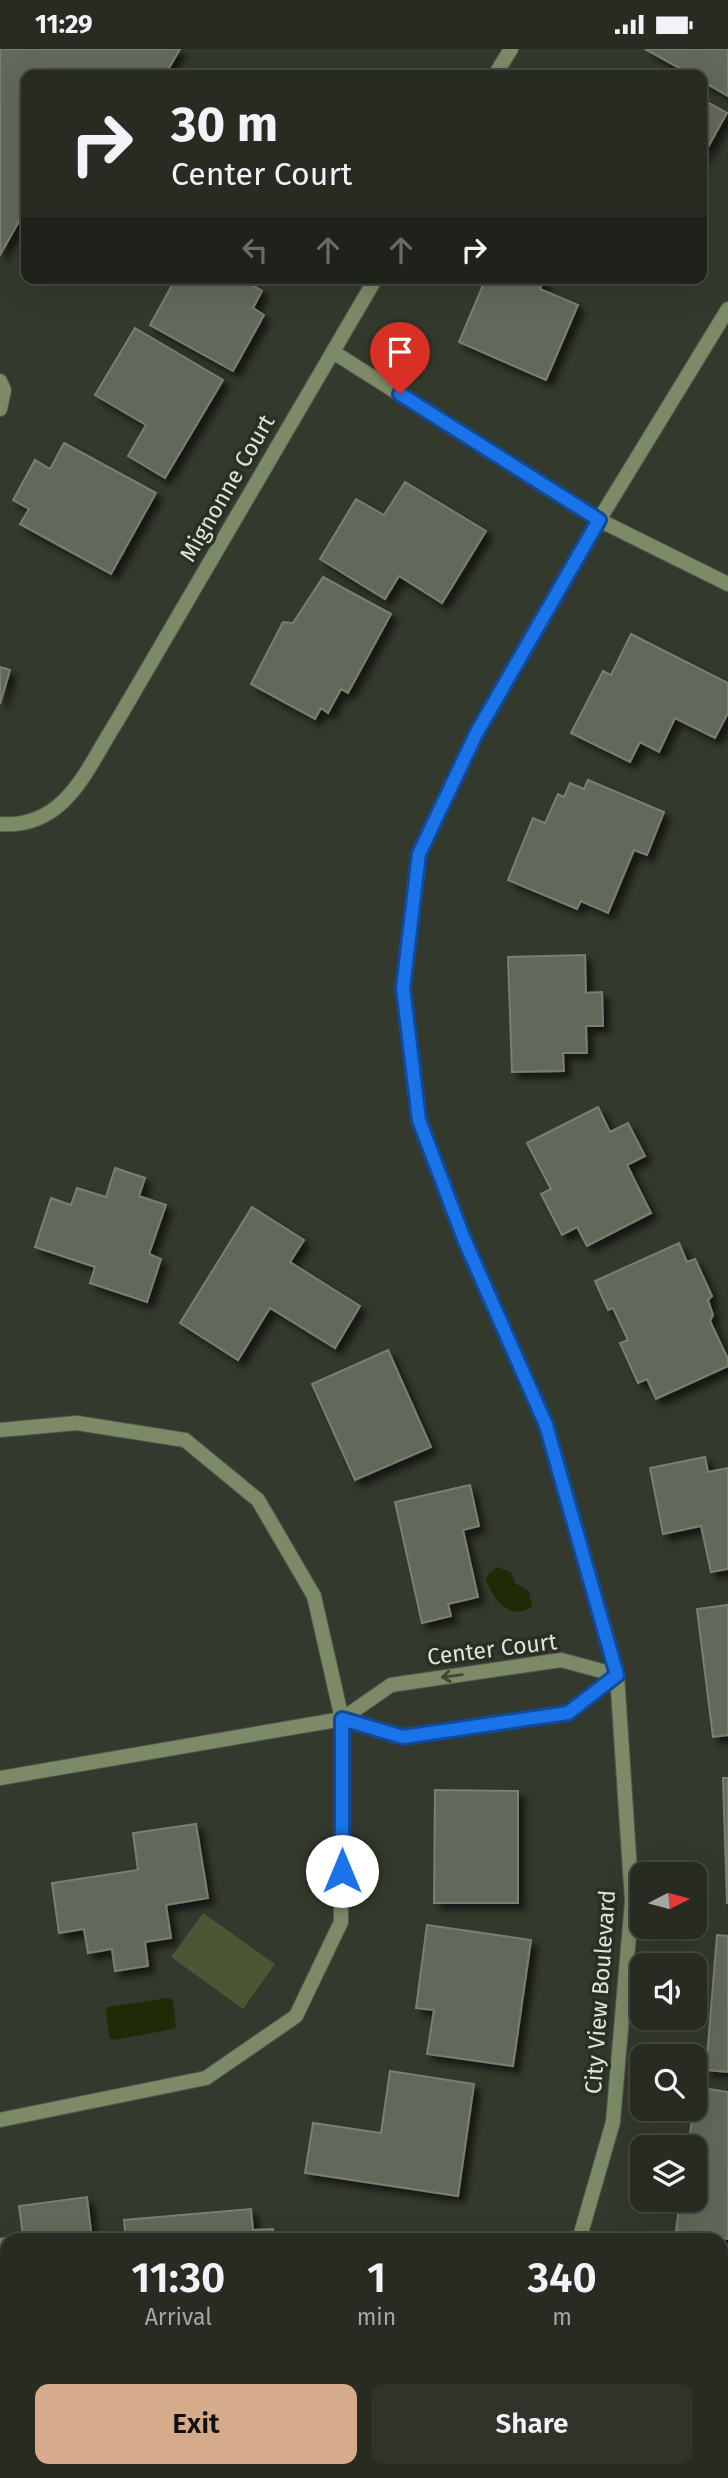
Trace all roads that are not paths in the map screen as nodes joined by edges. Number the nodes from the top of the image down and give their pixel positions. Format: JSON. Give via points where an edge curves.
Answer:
{"nodes":[{"id":1,"x":511,"y":49,"type":"edge"},
{"id":2,"x":498,"y":70,"type":"edge"},
{"id":3,"x":373,"y":284,"type":"edge"},
{"id":4,"x":728,"y":309,"type":"edge"},
{"id":5,"x":333,"y":352,"type":"junction"},
{"id":6,"x":0,"y":381,"type":"edge"},
{"id":7,"x":0,"y":408,"type":"edge"},
{"id":8,"x":599,"y":520,"type":"junction"},
{"id":9,"x":728,"y":584,"type":"edge"},
{"id":10,"x":0,"y":824,"type":"edge"},
{"id":11,"x":0,"y":1430,"type":"edge"},
{"id":12,"x":617,"y":1675,"type":"junction"},
{"id":13,"x":342,"y":1719,"type":"junction"},
{"id":14,"x":0,"y":1778,"type":"edge"},
{"id":15,"x":0,"y":2120,"type":"edge"},
{"id":16,"x":581,"y":2233,"type":"edge"}],
"edges":[{"from":1,"to":2,"type":"street"},
{"from":3,"to":5,"type":"street","name":"Mignonne Court"},
{"from":4,"to":8,"type":"street","name":"City View Boulevard"},
{"from":5,"to":8,"type":"street"},
{"from":5,"to":10,"type":"street","name":"Mignonne Court","via":[[68,799],[48,816],[19,825]]},
{"from":6,"to":7,"type":"street","via":[[4,390]]},
{"from":8,"to":9,"type":"street"},
{"from":8,"to":12,"type":"street","name":"City View Boulevard","via":[[476,734],[419,854],[403,988],[419,1120],[464,1239],[546,1425]]},
{"from":11,"to":13,"type":"street","via":[[77,1423],[185,1440],[258,1500],[314,1596]]},
{"from":12,"to":13,"type":"street","name":"Center Court","one_way":true,"via":[[561,1660],[391,1685]]},
{"from":12,"to":13,"type":"street","name":"Center Court","via":[[568,1713],[403,1737]]},
{"from":12,"to":16,"type":"street","name":"City View Boulevard","via":[[632,1901],[612,2122]]},
{"from":13,"to":14,"type":"street","name":"Center Court"},
{"from":13,"to":15,"type":"street","via":[[341,1922],[296,2016],[206,2078]]}]}
